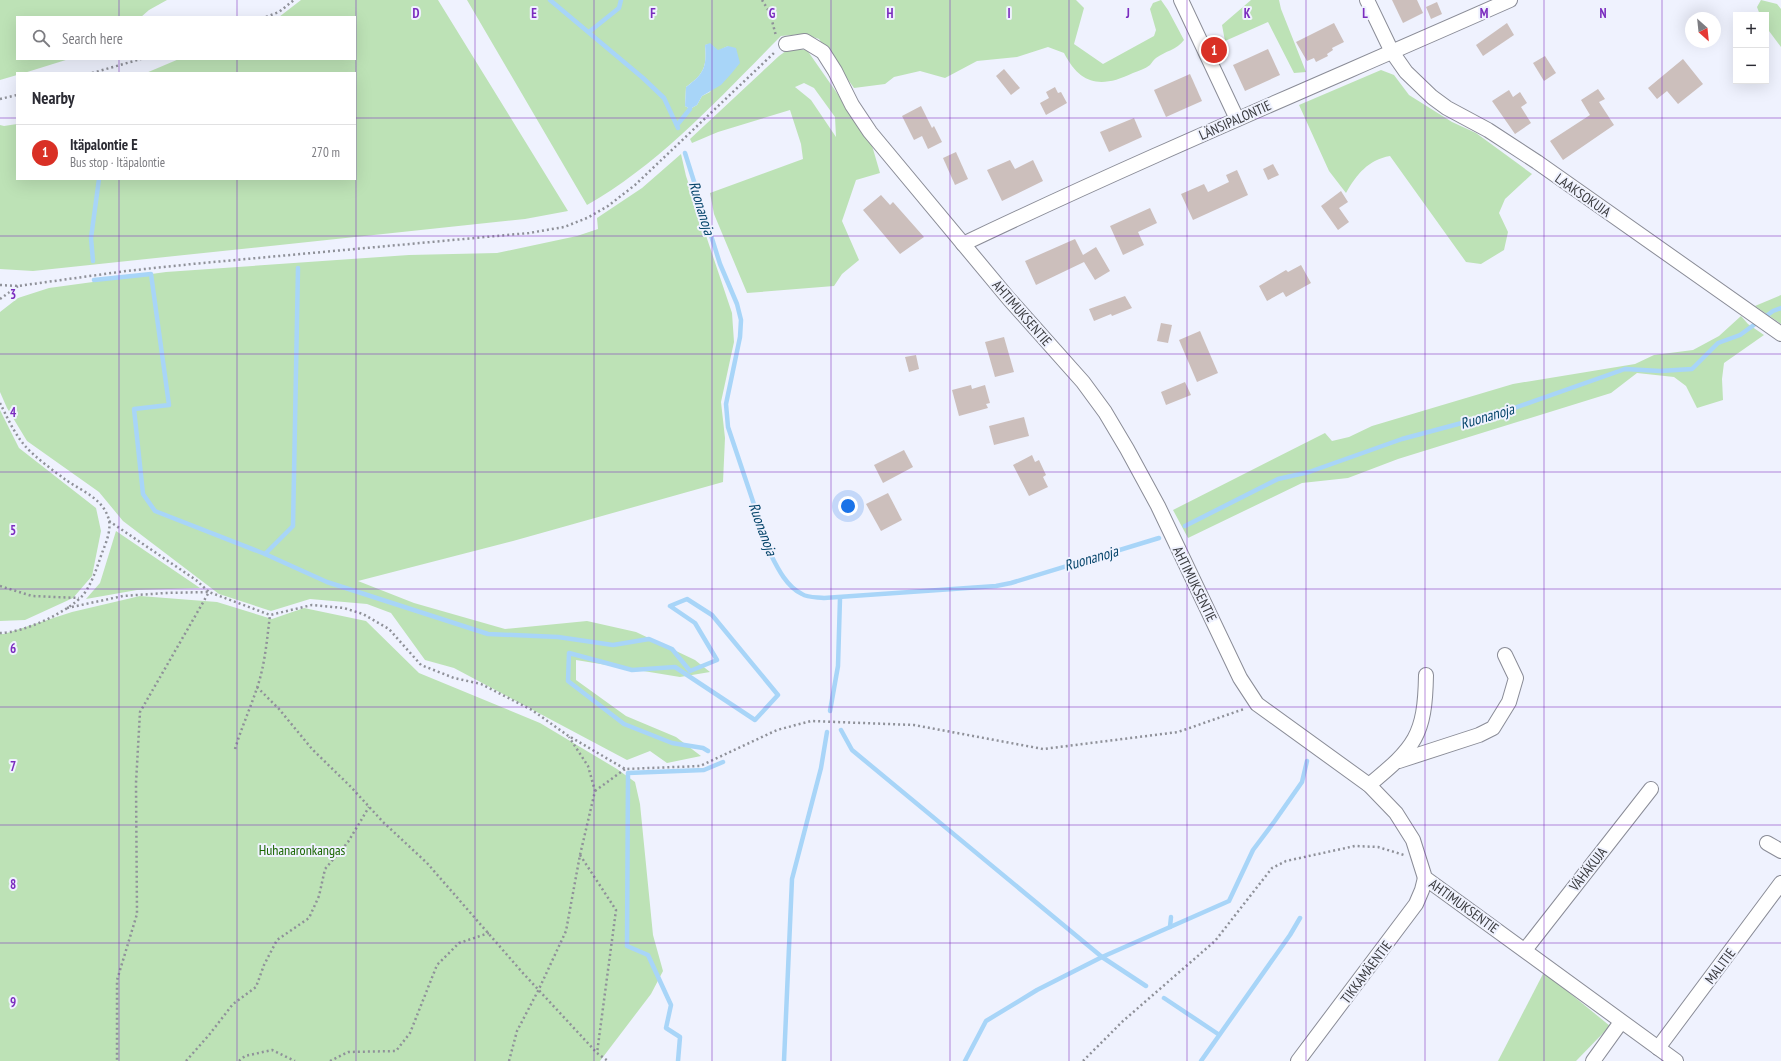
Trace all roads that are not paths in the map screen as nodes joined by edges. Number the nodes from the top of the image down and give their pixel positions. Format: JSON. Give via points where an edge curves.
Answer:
{"nodes":[{"id":1,"x":1181,"y":0,"type":"edge"},
{"id":2,"x":1367,"y":0,"type":"edge"},
{"id":3,"x":1510,"y":0,"type":"edge"},
{"id":4,"x":782,"y":46,"type":"road end"},
{"id":5,"x":1392,"y":52,"type":"junction"},
{"id":6,"x":1237,"y":119,"type":"junction"},
{"id":7,"x":963,"y":244,"type":"junction"},
{"id":8,"x":1776,"y":330,"type":"edge"},
{"id":9,"x":1505,"y":655,"type":"dead end"},
{"id":10,"x":1426,"y":675,"type":"dead end"},
{"id":11,"x":1399,"y":761,"type":"junction"},
{"id":12,"x":1369,"y":785,"type":"junction"},
{"id":13,"x":1651,"y":789,"type":"dead end"},
{"id":14,"x":1767,"y":843,"type":"dead end"},
{"id":15,"x":1781,"y":852,"type":"edge"},
{"id":16,"x":1425,"y":878,"type":"junction"},
{"id":17,"x":1781,"y":883,"type":"edge"},
{"id":18,"x":1525,"y":950,"type":"junction"},
{"id":19,"x":1621,"y":1022,"type":"junction"},
{"id":20,"x":1658,"y":1048,"type":"junction"},
{"id":21,"x":1298,"y":1061,"type":"edge"},
{"id":22,"x":1593,"y":1061,"type":"edge"},
{"id":23,"x":1676,"y":1061,"type":"edge"}],
"edges":[{"from":1,"to":6,"type":"street"},
{"from":2,"to":5,"type":"street","name":"LAAKSOKUJA"},
{"from":3,"to":5,"type":"street","name":"LÄNSIPALONTIE"},
{"from":4,"to":7,"type":"street","name":"AHTIMUKSENTIE","via":[[805,41],[823,52],[870,132]]},
{"from":5,"to":6,"type":"street","name":"LÄNSIPALONTIE"},
{"from":5,"to":8,"type":"street","name":"LAAKSOKUJA","via":[[1406,72],[1447,108],[1488,130],[1531,158]]},
{"from":6,"to":7,"type":"street","name":"LÄNSIPALONTIE"},
{"from":7,"to":12,"type":"street","name":"AHTIMUKSENTIE","via":[[1083,382],[1105,412],[1158,506],[1240,678],[1258,704]]},
{"from":9,"to":11,"type":"street","via":[[1516,678],[1509,702],[1493,728],[1480,735]]},
{"from":10,"to":11,"type":"street","via":[[1420,728],[1414,742]]},
{"from":11,"to":12,"type":"street"},
{"from":12,"to":16,"type":"street","name":"AHTIMUKSENTIE","via":[[1405,826],[1413,840]]},
{"from":13,"to":18,"type":"street","name":"VÄHÄKUJA"},
{"from":14,"to":15,"type":"street"},
{"from":16,"to":18,"type":"street","name":"AHTIMUKSENTIE"},
{"from":16,"to":21,"type":"street","name":"TIKKAMÄENTIE","via":[[1416,904]]},
{"from":17,"to":20,"type":"street","name":"MALITIE"},
{"from":18,"to":19,"type":"street","name":"AHTIMUKSENTIE"},
{"from":19,"to":20,"type":"street","name":"AHTIMUKSENTIE"},
{"from":19,"to":22,"type":"street"},
{"from":20,"to":23,"type":"street","name":"AHTIMUKSENTIE"}]}
